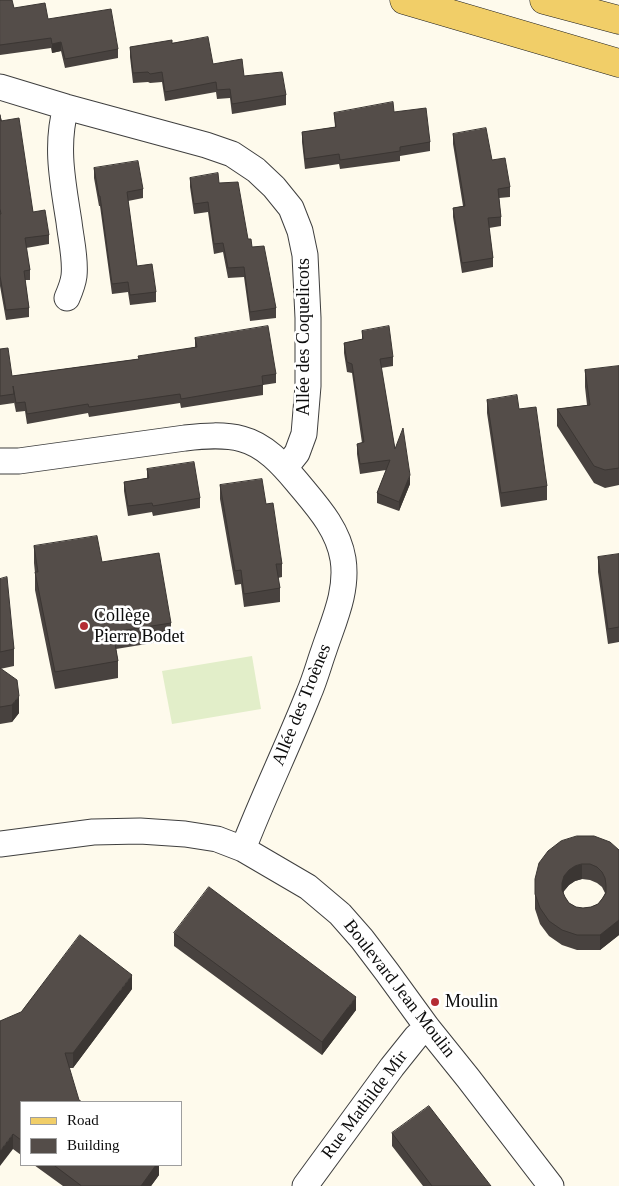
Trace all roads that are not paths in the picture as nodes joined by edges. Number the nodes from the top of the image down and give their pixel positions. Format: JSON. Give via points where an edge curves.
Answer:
{"nodes":[{"id":1,"x":404,"y":0,"type":"edge"},
{"id":2,"x":544,"y":0,"type":"edge"},
{"id":3,"x":619,"y":20,"type":"edge"},
{"id":4,"x":619,"y":63,"type":"edge"},
{"id":5,"x":0,"y":87,"type":"edge"},
{"id":6,"x":66,"y":107,"type":"junction"},
{"id":7,"x":67,"y":298,"type":"dead end"},
{"id":8,"x":0,"y":461,"type":"edge"},
{"id":9,"x":285,"y":468,"type":"junction"},
{"id":10,"x":0,"y":844,"type":"edge"},
{"id":11,"x":243,"y":850,"type":"junction"},
{"id":12,"x":427,"y":1027,"type":"junction"},
{"id":13,"x":305,"y":1186,"type":"edge"},
{"id":14,"x":551,"y":1186,"type":"edge"}],
"edges":[{"from":1,"to":4,"type":"main road"},
{"from":2,"to":3,"type":"main road"},
{"from":5,"to":6,"type":"street","name":"Allée des Coquelicots"},
{"from":6,"to":7,"type":"street","via":[[60,140],[74,275]]},
{"from":6,"to":9,"type":"street","name":"Allée des Coquelicots","via":[[232,154],[256,170],[291,208],[300,231],[304,255],[308,386],[304,434],[297,453]]},
{"from":8,"to":9,"type":"street","via":[[212,436],[242,439],[264,449]]},
{"from":9,"to":11,"type":"street","name":"Allée des Troènes","via":[[335,533],[343,557],[345,578],[340,606],[310,692]]},
{"from":10,"to":11,"type":"street","name":"Boulevard Jean Moulin","via":[[93,832],[140,831],[217,839]]},
{"from":11,"to":12,"type":"street","name":"Boulevard Jean Moulin","via":[[308,887],[340,914]]},
{"from":12,"to":13,"type":"street","name":"Rue Mathilde Mir","via":[[392,1067]]},
{"from":12,"to":14,"type":"street","name":"Boulevard Jean Moulin"}]}
